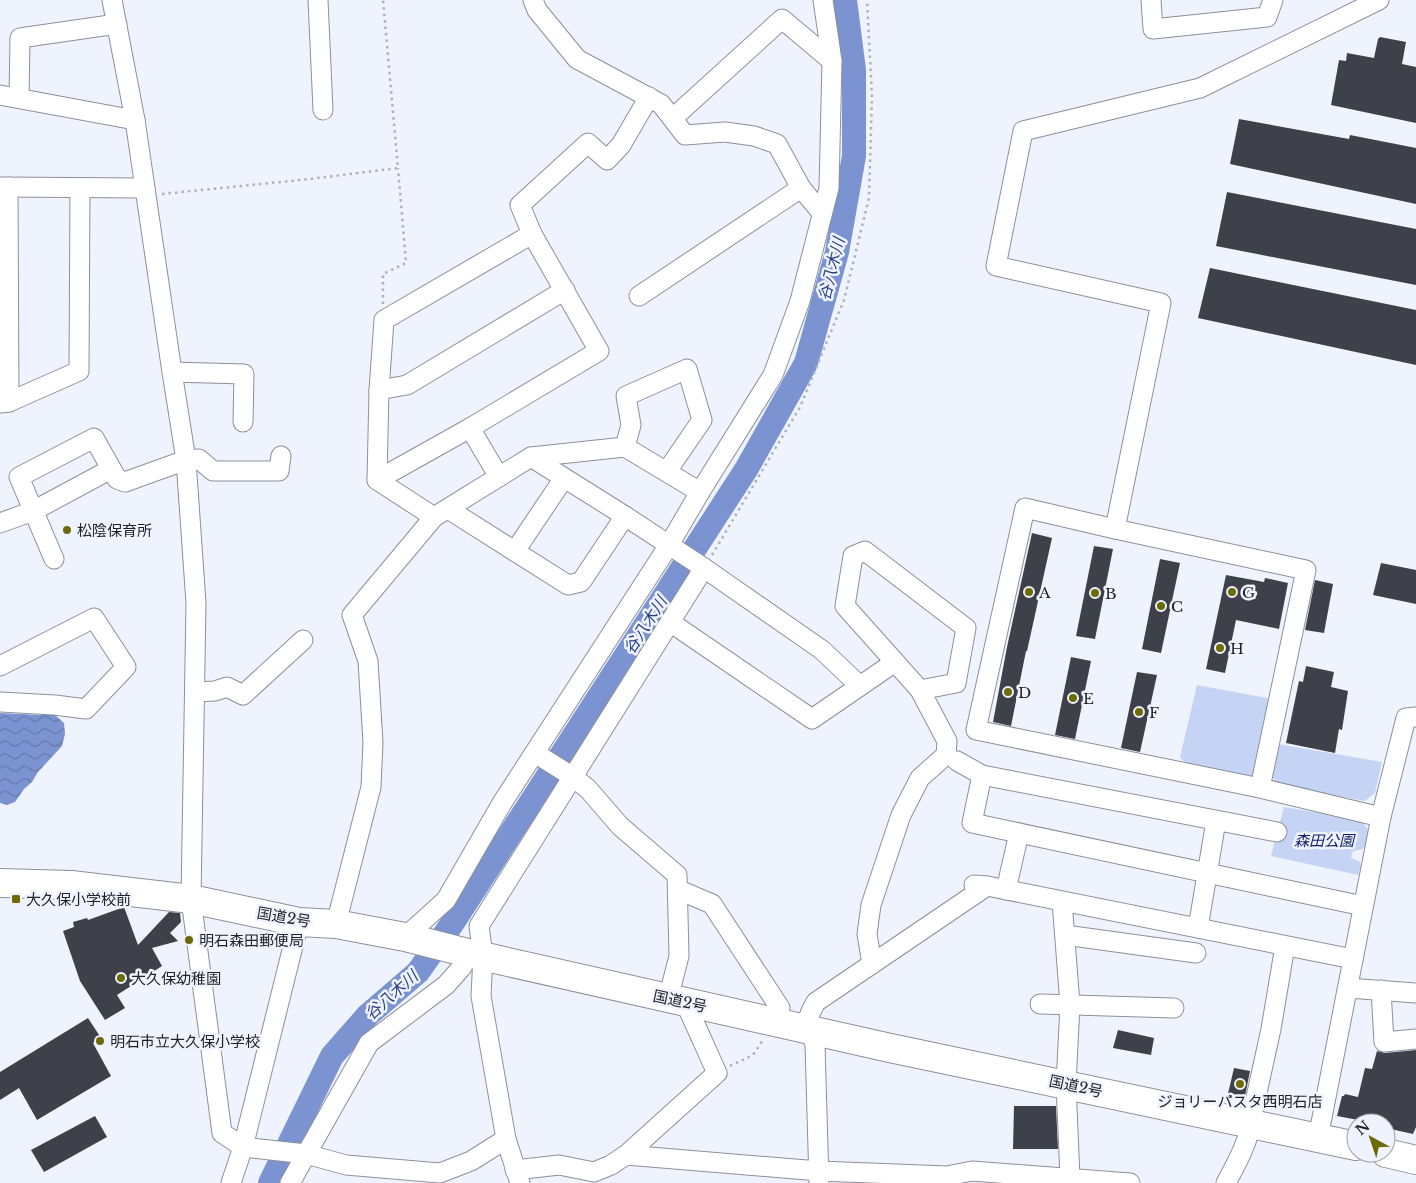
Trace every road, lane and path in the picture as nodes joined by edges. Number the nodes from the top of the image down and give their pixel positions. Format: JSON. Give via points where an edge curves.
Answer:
{"nodes":[{"id":1,"x":112,"y":0,"type":"edge"},
{"id":2,"x":318,"y":0,"type":"edge"},
{"id":3,"x":383,"y":0,"type":"edge"},
{"id":4,"x":533,"y":0,"type":"edge"},
{"id":5,"x":823,"y":0,"type":"edge"},
{"id":6,"x":867,"y":0,"type":"edge"},
{"id":7,"x":1151,"y":0,"type":"edge"},
{"id":8,"x":1273,"y":0,"type":"edge"},
{"id":9,"x":1379,"y":0,"type":"edge"},
{"id":10,"x":117,"y":24,"type":"junction"},
{"id":11,"x":832,"y":61,"type":"junction"},
{"id":12,"x":0,"y":95,"type":"edge"},
{"id":13,"x":649,"y":97,"type":"junction"},
{"id":14,"x":19,"y":98,"type":"junction"},
{"id":15,"x":323,"y":110,"type":"dead end"},
{"id":16,"x":673,"y":118,"type":"junction"},
{"id":17,"x":135,"y":120,"type":"junction"},
{"id":18,"x":398,"y":168,"type":"junction"},
{"id":19,"x":4,"y":187,"type":"edge"},
{"id":20,"x":80,"y":188,"type":"junction"},
{"id":21,"x":801,"y":188,"type":"junction"},
{"id":22,"x":146,"y":192,"type":"junction"},
{"id":23,"x":822,"y":213,"type":"junction"},
{"id":24,"x":532,"y":234,"type":"junction"},
{"id":25,"x":565,"y":290,"type":"junction"},
{"id":26,"x":639,"y":296,"type":"dead end"},
{"id":27,"x":384,"y":320,"type":"junction"},
{"id":28,"x":172,"y":372,"type":"junction"},
{"id":29,"x":379,"y":390,"type":"junction"},
{"id":30,"x":4,"y":402,"type":"edge"},
{"id":31,"x":243,"y":422,"type":"dead end"},
{"id":32,"x":470,"y":428,"type":"junction"},
{"id":33,"x":624,"y":447,"type":"junction"},
{"id":34,"x":281,"y":456,"type":"dead end"},
{"id":35,"x":530,"y":457,"type":"junction"},
{"id":36,"x":186,"y":460,"type":"junction"},
{"id":37,"x":112,"y":469,"type":"junction"},
{"id":38,"x":668,"y":471,"type":"junction"},
{"id":39,"x":499,"y":477,"type":"junction"},
{"id":40,"x":564,"y":478,"type":"junction"},
{"id":41,"x":377,"y":480,"type":"junction"},
{"id":42,"x":700,"y":492,"type":"junction"},
{"id":43,"x":33,"y":511,"type":"junction"},
{"id":44,"x":441,"y":513,"type":"junction"},
{"id":45,"x":625,"y":516,"type":"junction"},
{"id":46,"x":0,"y":523,"type":"edge"},
{"id":47,"x":1115,"y":530,"type":"junction"},
{"id":48,"x":669,"y":545,"type":"junction"},
{"id":49,"x":515,"y":552,"type":"junction"},
{"id":50,"x":54,"y":559,"type":"dead end"},
{"id":51,"x":704,"y":568,"type":"junction"},
{"id":52,"x":670,"y":622,"type":"junction"},
{"id":53,"x":303,"y":640,"type":"dead end"},
{"id":54,"x":895,"y":662,"type":"junction"},
{"id":55,"x":0,"y":666,"type":"edge"},
{"id":56,"x":860,"y":686,"type":"junction"},
{"id":57,"x":920,"y":690,"type":"junction"},
{"id":58,"x":195,"y":692,"type":"junction"},
{"id":59,"x":0,"y":702,"type":"edge"},
{"id":60,"x":1416,"y":717,"type":"edge"},
{"id":61,"x":534,"y":753,"type":"junction"},
{"id":62,"x":958,"y":761,"type":"dead end"},
{"id":63,"x":982,"y":775,"type":"junction"},
{"id":64,"x":573,"y":777,"type":"junction"},
{"id":65,"x":1260,"y":788,"type":"junction"},
{"id":66,"x":1381,"y":817,"type":"junction"},
{"id":67,"x":1216,"y":821,"type":"junction"},
{"id":68,"x":1019,"y":832,"type":"junction"},
{"id":69,"x":1277,"y":832,"type":"dead end"},
{"id":70,"x":1208,"y":874,"type":"junction"},
{"id":71,"x":0,"y":883,"type":"edge"},
{"id":72,"x":678,"y":890,"type":"junction"},
{"id":73,"x":1006,"y":890,"type":"junction"},
{"id":74,"x":191,"y":900,"type":"junction"},
{"id":75,"x":1062,"y":901,"type":"junction"},
{"id":76,"x":1363,"y":906,"type":"junction"},
{"id":77,"x":299,"y":922,"type":"junction"},
{"id":78,"x":336,"y":924,"type":"junction"},
{"id":79,"x":1198,"y":928,"type":"junction"},
{"id":80,"x":1065,"y":935,"type":"junction"},
{"id":81,"x":405,"y":937,"type":"junction"},
{"id":82,"x":1285,"y":946,"type":"junction"},
{"id":83,"x":1196,"y":953,"type":"dead end"},
{"id":84,"x":475,"y":954,"type":"junction"},
{"id":85,"x":1353,"y":960,"type":"junction"},
{"id":86,"x":872,"y":964,"type":"junction"},
{"id":87,"x":1348,"y":988,"type":"junction"},
{"id":88,"x":1381,"y":990,"type":"junction"},
{"id":89,"x":1416,"y":993,"type":"edge"},
{"id":90,"x":677,"y":1000,"type":"junction"},
{"id":91,"x":1040,"y":1004,"type":"dead end"},
{"id":92,"x":1070,"y":1005,"type":"junction"},
{"id":93,"x":1174,"y":1008,"type":"dead end"},
{"id":94,"x":775,"y":1022,"type":"junction"},
{"id":95,"x":808,"y":1029,"type":"junction"},
{"id":96,"x":1416,"y":1039,"type":"edge"},
{"id":97,"x":717,"y":1073,"type":"junction"},
{"id":98,"x":1066,"y":1084,"type":"junction"},
{"id":99,"x":1252,"y":1124,"type":"junction"},
{"id":100,"x":1318,"y":1138,"type":"junction"},
{"id":101,"x":506,"y":1139,"type":"junction"},
{"id":102,"x":1346,"y":1144,"type":"edge"},
{"id":103,"x":244,"y":1147,"type":"junction"},
{"id":104,"x":306,"y":1154,"type":"junction"},
{"id":105,"x":1396,"y":1155,"type":"edge"},
{"id":106,"x":626,"y":1156,"type":"junction"},
{"id":107,"x":1416,"y":1160,"type":"edge"},
{"id":108,"x":517,"y":1177,"type":"edge"},
{"id":109,"x":819,"y":1177,"type":"edge"},
{"id":110,"x":1070,"y":1178,"type":"junction"},
{"id":111,"x":231,"y":1183,"type":"edge"},
{"id":112,"x":290,"y":1183,"type":"edge"},
{"id":113,"x":1130,"y":1183,"type":"edge"},
{"id":114,"x":1226,"y":1183,"type":"edge"}],
"edges":[{"from":1,"to":10,"type":"street"},
{"from":2,"to":15,"type":"street"},
{"from":3,"to":18,"type":"path"},
{"from":4,"to":13,"type":"street","via":[[536,10],[577,59]]},
{"from":5,"to":11,"type":"street"},
{"from":6,"to":51,"type":"path","via":[[872,96],[869,198],[844,300],[800,407]]},
{"from":7,"to":8,"type":"street","via":[[1153,30],[1267,16]]},
{"from":9,"to":47,"type":"street","via":[[1200,88],[1023,131],[996,266],[1161,303]]},
{"from":10,"to":14,"type":"street","via":[[20,38]]},
{"from":10,"to":17,"type":"street"},
{"from":11,"to":16,"type":"street","via":[[782,19]]},
{"from":11,"to":23,"type":"street","via":[[829,188]]},
{"from":12,"to":14,"type":"street"},
{"from":13,"to":16,"type":"street","via":[[661,104]]},
{"from":13,"to":24,"type":"street","via":[[621,145],[607,160],[588,143],[520,205]]},
{"from":14,"to":17,"type":"street"},
{"from":16,"to":21,"type":"street","via":[[686,135],[726,132],[754,136],[777,144]]},
{"from":17,"to":22,"type":"street"},
{"from":18,"to":22,"type":"path","via":[[310,179]]},
{"from":18,"to":27,"type":"path","via":[[406,263],[383,274]]},
{"from":19,"to":20,"type":"street"},
{"from":19,"to":30,"type":"street"},
{"from":20,"to":22,"type":"street"},
{"from":20,"to":30,"type":"street","via":[[79,371]]},
{"from":21,"to":23,"type":"street"},
{"from":21,"to":26,"type":"street"},
{"from":22,"to":28,"type":"street"},
{"from":23,"to":42,"type":"street","via":[[800,301],[773,375]]},
{"from":24,"to":25,"type":"street"},
{"from":24,"to":27,"type":"street"},
{"from":25,"to":29,"type":"street","via":[[407,385]]},
{"from":25,"to":32,"type":"street","via":[[599,350]]},
{"from":27,"to":29,"type":"street"},
{"from":28,"to":31,"type":"street","via":[[244,374]]},
{"from":28,"to":36,"type":"street"},
{"from":29,"to":41,"type":"street"},
{"from":32,"to":39,"type":"street"},
{"from":32,"to":41,"type":"street"},
{"from":33,"to":35,"type":"street"},
{"from":33,"to":38,"type":"street"},
{"from":33,"to":38,"type":"street","via":[[631,425],[626,396],[687,369],[702,420]]},
{"from":34,"to":36,"type":"street","via":[[279,471],[212,471],[199,459]]},
{"from":35,"to":39,"type":"street"},
{"from":35,"to":40,"type":"street"},
{"from":36,"to":37,"type":"street","via":[[125,482],[117,480]]},
{"from":36,"to":58,"type":"street","via":[[196,603]]},
{"from":37,"to":43,"type":"street"},
{"from":37,"to":43,"type":"street","via":[[94,438],[19,477]]},
{"from":38,"to":42,"type":"street"},
{"from":39,"to":44,"type":"street"},
{"from":40,"to":45,"type":"street"},
{"from":40,"to":49,"type":"street"},
{"from":41,"to":44,"type":"street"},
{"from":42,"to":48,"type":"street"},
{"from":43,"to":46,"type":"street"},
{"from":43,"to":50,"type":"street"},
{"from":44,"to":49,"type":"street"},
{"from":44,"to":78,"type":"street","via":[[352,615],[368,660],[373,743],[370,787]]},
{"from":45,"to":48,"type":"street"},
{"from":45,"to":49,"type":"street","via":[[580,582],[568,585]]},
{"from":47,"to":65,"type":"street","via":[[1306,570]]},
{"from":47,"to":65,"type":"street","via":[[1025,508],[976,730]]},
{"from":48,"to":51,"type":"street"},
{"from":48,"to":61,"type":"street"},
{"from":51,"to":52,"type":"street"},
{"from":51,"to":56,"type":"street","via":[[822,650]]},
{"from":52,"to":56,"type":"street","via":[[812,719]]},
{"from":52,"to":64,"type":"street"},
{"from":53,"to":58,"type":"street","via":[[243,695],[227,687]]},
{"from":54,"to":56,"type":"street"},
{"from":54,"to":57,"type":"street"},
{"from":54,"to":57,"type":"street","via":[[845,606],[853,556],[865,551],[966,628],[956,683]]},
{"from":55,"to":59,"type":"street","via":[[94,618],[126,667],[86,709]]},
{"from":57,"to":86,"type":"street","via":[[947,741],[946,755],[920,778],[901,815],[871,905],[867,934]]},
{"from":58,"to":74,"type":"street"},
{"from":60,"to":66,"type":"street","via":[[1406,718]]},
{"from":61,"to":64,"type":"street"},
{"from":61,"to":81,"type":"street","via":[[446,900]]},
{"from":62,"to":63,"type":"street"},
{"from":63,"to":67,"type":"street"},
{"from":63,"to":68,"type":"street","via":[[972,822]]},
{"from":64,"to":72,"type":"street","via":[[588,789],[620,826],[677,875]]},
{"from":64,"to":84,"type":"street","via":[[479,926]]},
{"from":65,"to":66,"type":"street"},
{"from":66,"to":76,"type":"street"},
{"from":67,"to":69,"type":"street"},
{"from":67,"to":70,"type":"street"},
{"from":68,"to":70,"type":"street"},
{"from":68,"to":73,"type":"street"},
{"from":70,"to":76,"type":"street"},
{"from":70,"to":79,"type":"street"},
{"from":71,"to":74,"type":"highway","name":"国道2号","via":[[71,886]]},
{"from":72,"to":90,"type":"street"},
{"from":72,"to":94,"type":"street","via":[[712,904],[780,1008]]},
{"from":73,"to":75,"type":"street"},
{"from":73,"to":86,"type":"street","via":[[980,886]]},
{"from":74,"to":77,"type":"highway","name":"国道2号"},
{"from":74,"to":103,"type":"street","via":[[222,1133]]},
{"from":75,"to":79,"type":"street"},
{"from":75,"to":80,"type":"street"},
{"from":76,"to":85,"type":"street"},
{"from":77,"to":78,"type":"highway","name":"国道2号"},
{"from":77,"to":103,"type":"street"},
{"from":78,"to":81,"type":"highway","name":"国道2号"},
{"from":79,"to":82,"type":"street"},
{"from":80,"to":83,"type":"street"},
{"from":80,"to":92,"type":"street"},
{"from":81,"to":84,"type":"highway","name":"国道2号"},
{"from":82,"to":85,"type":"street"},
{"from":82,"to":99,"type":"street"},
{"from":84,"to":90,"type":"highway","name":"国道2号"},
{"from":84,"to":101,"type":"street"},
{"from":84,"to":104,"type":"street","via":[[446,985],[369,1043]]},
{"from":85,"to":87,"type":"street"},
{"from":86,"to":95,"type":"street","via":[[816,1002],[808,1016]]},
{"from":87,"to":88,"type":"street"},
{"from":87,"to":100,"type":"street"},
{"from":88,"to":89,"type":"street"},
{"from":88,"to":96,"type":"street","via":[[1384,1042]]},
{"from":90,"to":94,"type":"highway","name":"国道2号"},
{"from":90,"to":97,"type":"street"},
{"from":91,"to":92,"type":"street"},
{"from":92,"to":93,"type":"street"},
{"from":92,"to":98,"type":"street"},
{"from":94,"to":95,"type":"highway","name":"国道2号"},
{"from":94,"to":97,"type":"path","via":[[753,1055]]},
{"from":95,"to":98,"type":"highway","name":"国道2号"},
{"from":95,"to":109,"type":"street","via":[[815,1044]]},
{"from":97,"to":106,"type":"street"},
{"from":98,"to":99,"type":"highway","name":"国道2号"},
{"from":98,"to":110,"type":"street"},
{"from":99,"to":100,"type":"highway","name":"国道2号"},
{"from":99,"to":114,"type":"street"},
{"from":100,"to":102,"type":"highway","name":"国道2号"},
{"from":101,"to":104,"type":"street","via":[[471,1162],[440,1173],[346,1165]]},
{"from":101,"to":108,"type":"street"},
{"from":103,"to":104,"type":"street"},
{"from":103,"to":111,"type":"street"},
{"from":104,"to":112,"type":"street"},
{"from":105,"to":107,"type":"highway"},
{"from":106,"to":108,"type":"street","via":[[594,1172],[559,1165]]},
{"from":106,"to":109,"type":"street"},
{"from":109,"to":110,"type":"street","via":[[947,1176],[972,1171]]},
{"from":110,"to":113,"type":"street"}]}
